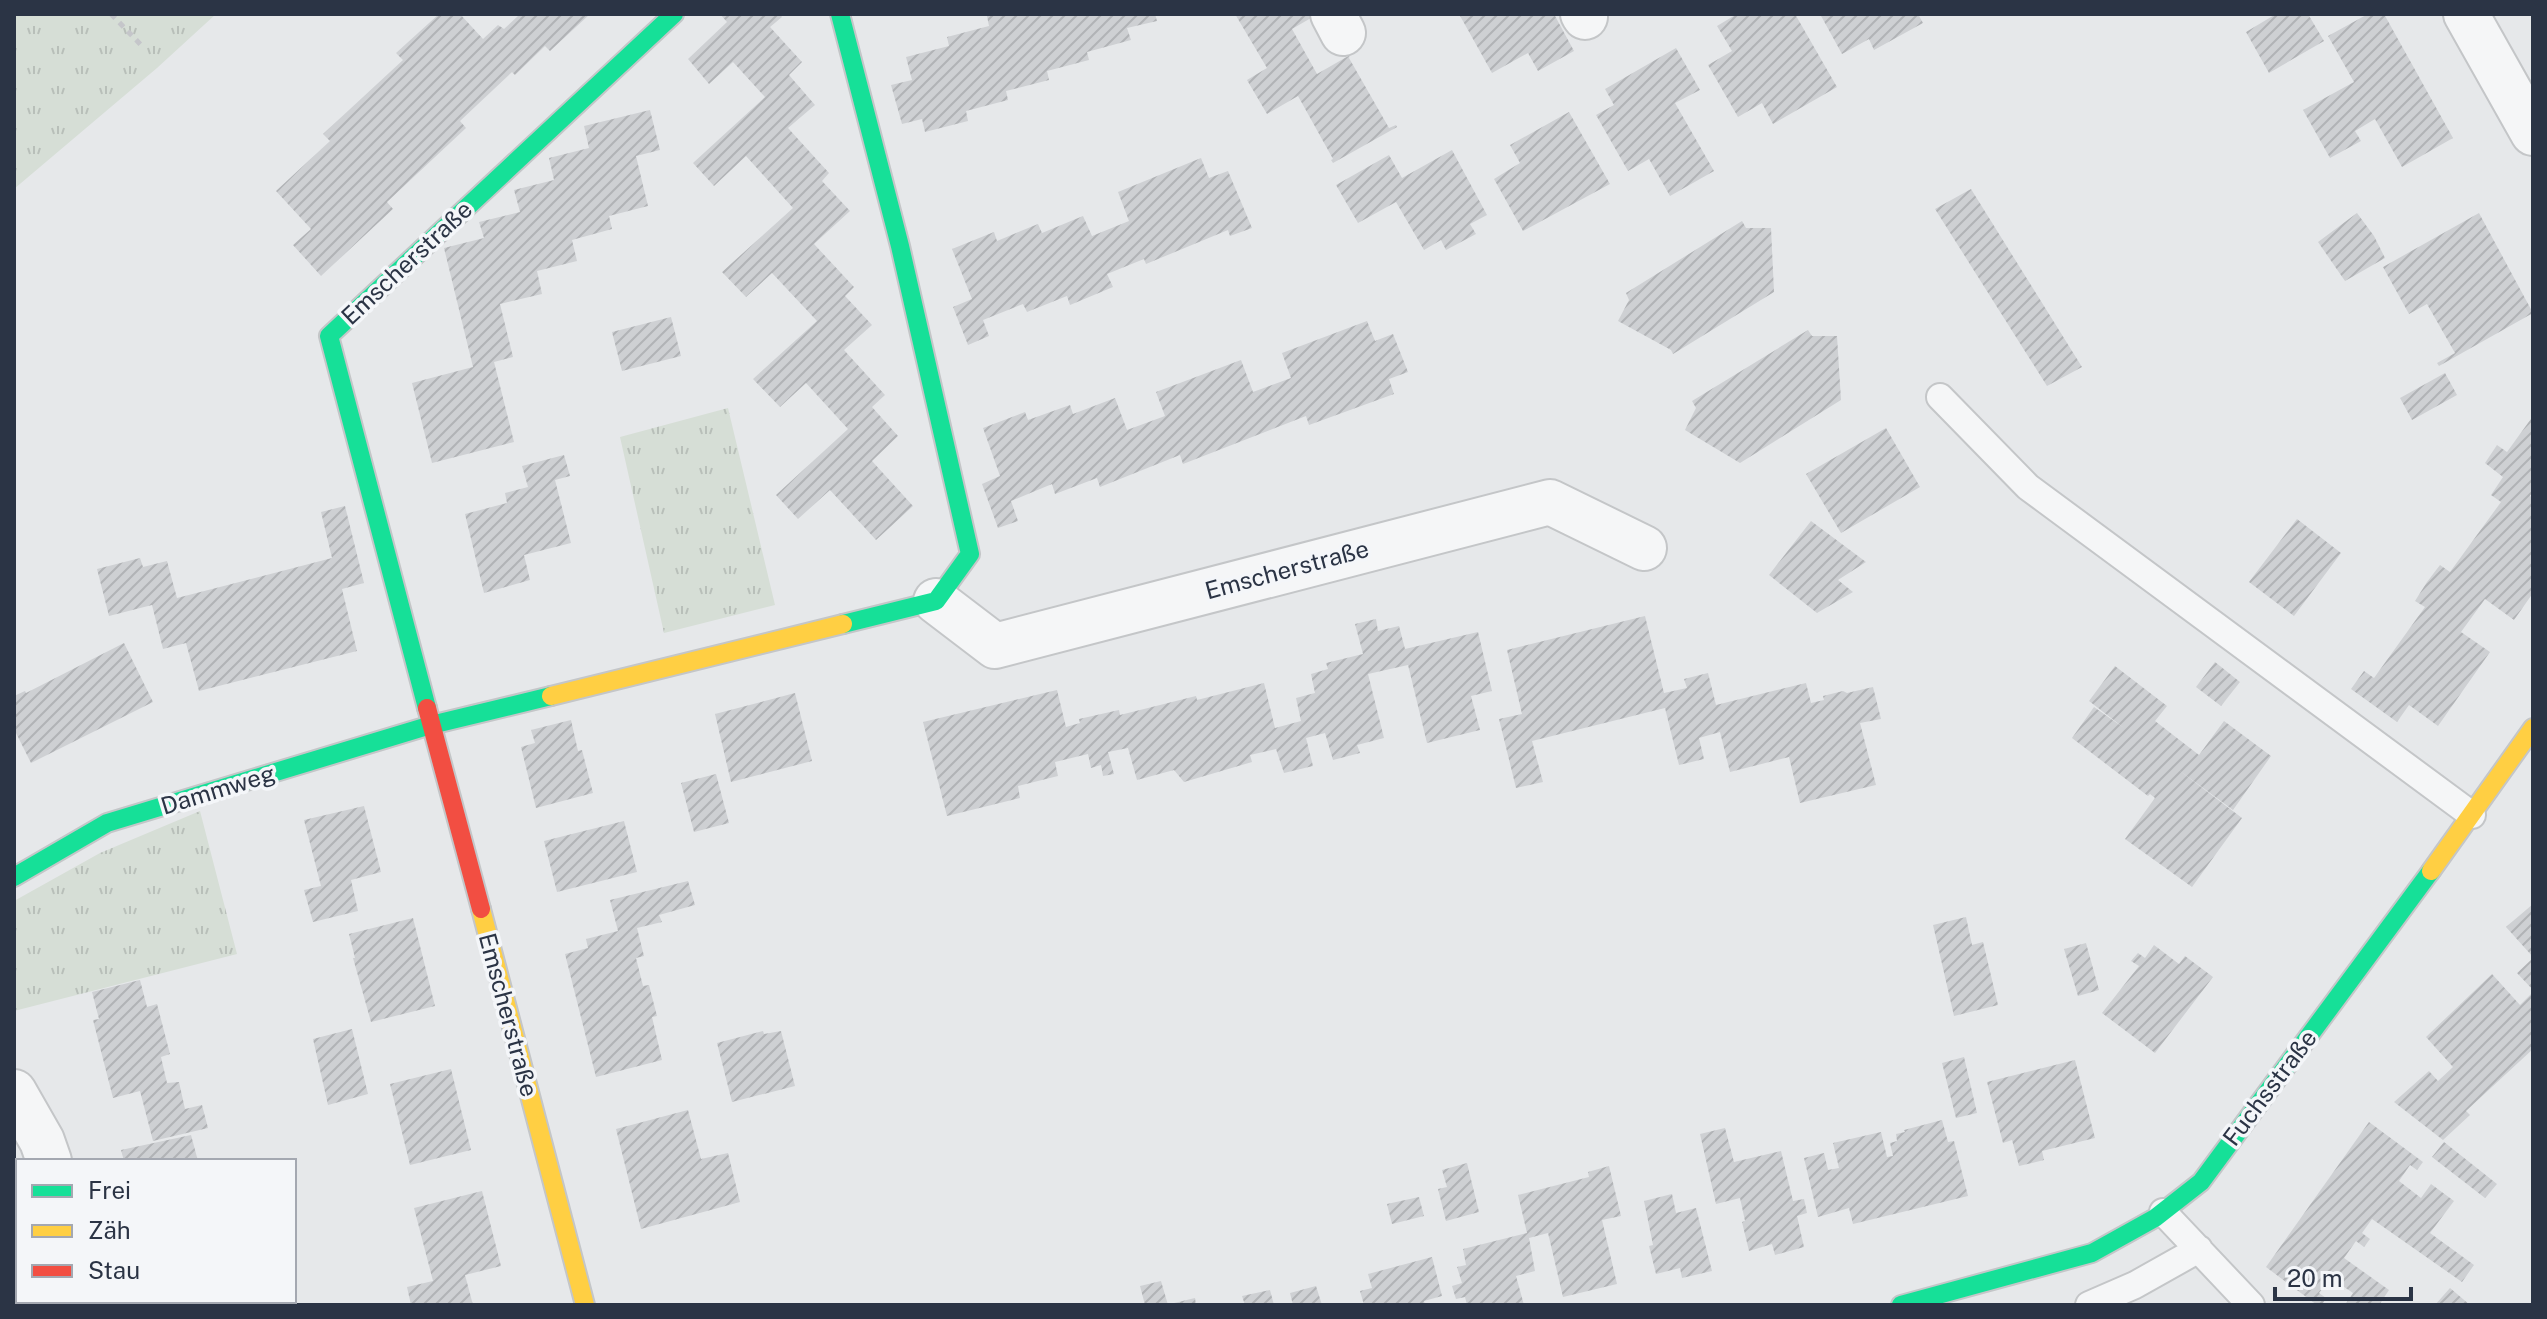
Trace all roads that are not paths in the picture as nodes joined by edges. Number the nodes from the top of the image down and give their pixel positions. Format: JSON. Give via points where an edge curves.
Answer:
{"nodes":[{"id":1,"x":674,"y":14,"type":"edge"},
{"id":2,"x":840,"y":14,"type":"edge"},
{"id":3,"x":2466,"y":14,"type":"edge"},
{"id":4,"x":2533,"y":133,"type":"edge"},
{"id":5,"x":1940,"y":397,"type":"dead end"},
{"id":6,"x":1644,"y":548,"type":"dead end"},
{"id":7,"x":936,"y":601,"type":"junction"},
{"id":8,"x":431,"y":725,"type":"junction"},
{"id":9,"x":2533,"y":728,"type":"edge"},
{"id":10,"x":2472,"y":815,"type":"junction"},
{"id":11,"x":14,"y":877,"type":"edge"},
{"id":12,"x":14,"y":1092,"type":"edge"},
{"id":13,"x":48,"y":1159,"type":"edge"},
{"id":14,"x":2163,"y":1212,"type":"junction"},
{"id":15,"x":2199,"y":1249,"type":"junction"},
{"id":16,"x":585,"y":1305,"type":"edge"},
{"id":17,"x":1901,"y":1305,"type":"edge"},
{"id":18,"x":2089,"y":1305,"type":"edge"},
{"id":19,"x":2251,"y":1305,"type":"edge"}],
"edges":[{"from":1,"to":8,"type":"street","name":"Emscherstraße","via":[[329,336]]},
{"from":2,"to":7,"type":"street","via":[[900,246],[970,554]]},
{"from":3,"to":4,"type":"street"},
{"from":5,"to":10,"type":"lane","via":[[2028,487]]},
{"from":6,"to":7,"type":"street","name":"Emscherstraße","via":[[1550,502],[995,646]]},
{"from":7,"to":8,"type":"street"},
{"from":8,"to":11,"type":"street","name":"Dammweg","via":[[107,823]]},
{"from":8,"to":16,"type":"street","name":"Emscherstraße"},
{"from":9,"to":10,"type":"street","name":"Fuchsstraße"},
{"from":10,"to":14,"type":"street","name":"Fuchsstraße","via":[[2201,1182]]},
{"from":12,"to":13,"type":"street"},
{"from":14,"to":15,"type":"lane"},
{"from":14,"to":17,"type":"street","name":"Fuchsstraße","via":[[2092,1253]]},
{"from":15,"to":18,"type":"lane"},
{"from":15,"to":19,"type":"lane"}]}
